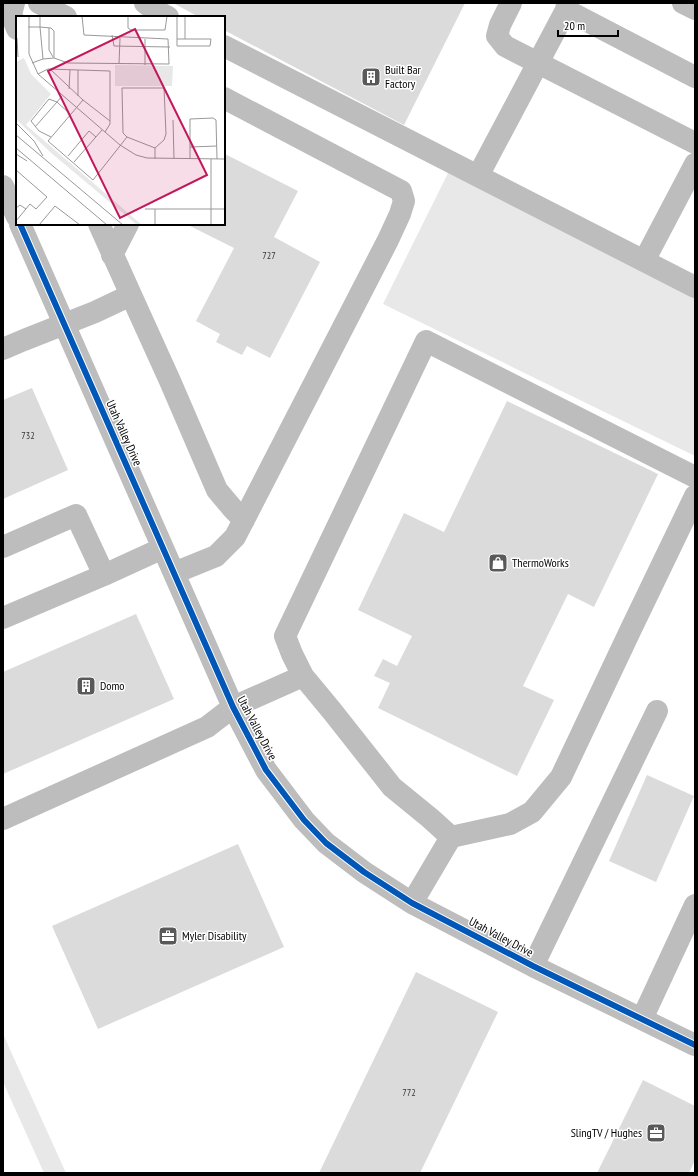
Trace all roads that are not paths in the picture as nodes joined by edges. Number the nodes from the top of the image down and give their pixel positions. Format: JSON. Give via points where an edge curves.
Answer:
{"nodes":[{"id":1,"x":14,"y":3,"type":"edge"},
{"id":2,"x":39,"y":3,"type":"edge"},
{"id":3,"x":145,"y":3,"type":"edge"},
{"id":4,"x":511,"y":3,"type":"edge"},
{"id":5,"x":683,"y":3,"type":"edge"},
{"id":6,"x":567,"y":7,"type":"edge"},
{"id":7,"x":695,"y":9,"type":"edge"},
{"id":8,"x":64,"y":16,"type":"edge"},
{"id":9,"x":166,"y":16,"type":"edge"},
{"id":10,"x":16,"y":26,"type":"edge"},
{"id":11,"x":225,"y":47,"type":"edge"},
{"id":12,"x":538,"y":62,"type":"junction"},
{"id":13,"x":695,"y":77,"type":"edge"},
{"id":14,"x":225,"y":99,"type":"edge"},
{"id":15,"x":695,"y":143,"type":"edge"},
{"id":16,"x":695,"y":164,"type":"edge"},
{"id":17,"x":478,"y":176,"type":"junction"},
{"id":18,"x":11,"y":208,"type":"edge"},
{"id":19,"x":16,"y":219,"type":"edge"},
{"id":20,"x":19,"y":225,"type":"edge"},
{"id":21,"x":99,"y":225,"type":"edge"},
{"id":22,"x":127,"y":225,"type":"edge"},
{"id":23,"x":112,"y":255,"type":"junction"},
{"id":24,"x":644,"y":261,"type":"junction"},
{"id":25,"x":695,"y":287,"type":"edge"},
{"id":26,"x":131,"y":296,"type":"junction"},
{"id":27,"x":64,"y":324,"type":"junction"},
{"id":28,"x":4,"y":347,"type":"edge"},
{"id":29,"x":695,"y":477,"type":"edge"},
{"id":30,"x":695,"y":496,"type":"edge"},
{"id":31,"x":244,"y":520,"type":"junction"},
{"id":32,"x":3,"y":547,"type":"edge"},
{"id":33,"x":163,"y":548,"type":"junction"},
{"id":34,"x":174,"y":572,"type":"junction"},
{"id":35,"x":104,"y":575,"type":"junction"},
{"id":36,"x":3,"y":618,"type":"edge"},
{"id":37,"x":303,"y":676,"type":"junction"},
{"id":38,"x":233,"y":707,"type":"junction"},
{"id":39,"x":657,"y":711,"type":"dead end"},
{"id":40,"x":3,"y":819,"type":"edge"},
{"id":41,"x":451,"y":837,"type":"junction"},
{"id":42,"x":412,"y":903,"type":"junction"},
{"id":43,"x":695,"y":905,"type":"edge"},
{"id":44,"x":688,"y":940,"type":"edge"},
{"id":45,"x":533,"y":966,"type":"junction"},
{"id":46,"x":642,"y":1019,"type":"junction"},
{"id":47,"x":695,"y":1045,"type":"edge"}],
"edges":[{"from":1,"to":10,"type":"street","via":[[11,14]]},
{"from":2,"to":8,"type":"street"},
{"from":3,"to":9,"type":"street"},
{"from":4,"to":12,"type":"street","via":[[497,36],[505,46]]},
{"from":5,"to":7,"type":"street"},
{"from":6,"to":12,"type":"street"},
{"from":6,"to":13,"type":"street"},
{"from":11,"to":17,"type":"street"},
{"from":12,"to":15,"type":"street"},
{"from":12,"to":17,"type":"street"},
{"from":14,"to":31,"type":"street","via":[[402,191],[404,201],[388,240]]},
{"from":16,"to":24,"type":"street"},
{"from":17,"to":24,"type":"street"},
{"from":18,"to":19,"type":"street","name":"Utah Valley Drive"},
{"from":20,"to":27,"type":"street","name":"Utah Valley Drive"},
{"from":21,"to":23,"type":"street"},
{"from":22,"to":23,"type":"street"},
{"from":23,"to":26,"type":"street"},
{"from":24,"to":25,"type":"street"},
{"from":26,"to":27,"type":"street"},
{"from":26,"to":31,"type":"street","via":[[217,490]]},
{"from":27,"to":28,"type":"street"},
{"from":27,"to":33,"type":"street","name":"Utah Valley Drive"},
{"from":29,"to":37,"type":"street","via":[[426,341],[285,636]]},
{"from":30,"to":41,"type":"street","via":[[561,776],[532,812],[510,824]]},
{"from":31,"to":34,"type":"street","via":[[235,537],[216,556]]},
{"from":32,"to":35,"type":"street","via":[[76,515]]},
{"from":33,"to":34,"type":"street","name":"Utah Valley Drive"},
{"from":33,"to":35,"type":"street"},
{"from":34,"to":38,"type":"street","name":"Utah Valley Drive"},
{"from":35,"to":36,"type":"street"},
{"from":37,"to":38,"type":"street"},
{"from":37,"to":41,"type":"street","via":[[392,787]]},
{"from":38,"to":40,"type":"street","via":[[207,727]]},
{"from":38,"to":42,"type":"street","name":"Utah Valley Drive","via":[[266,770],[304,820],[326,843],[364,872]]},
{"from":39,"to":45,"type":"street"},
{"from":41,"to":42,"type":"street"},
{"from":42,"to":45,"type":"street","name":"Utah Valley Drive"},
{"from":43,"to":44,"type":"street"},
{"from":44,"to":46,"type":"street"},
{"from":45,"to":46,"type":"street","name":"Utah Valley Drive"},
{"from":46,"to":47,"type":"street","name":"Utah Valley Drive"}]}
